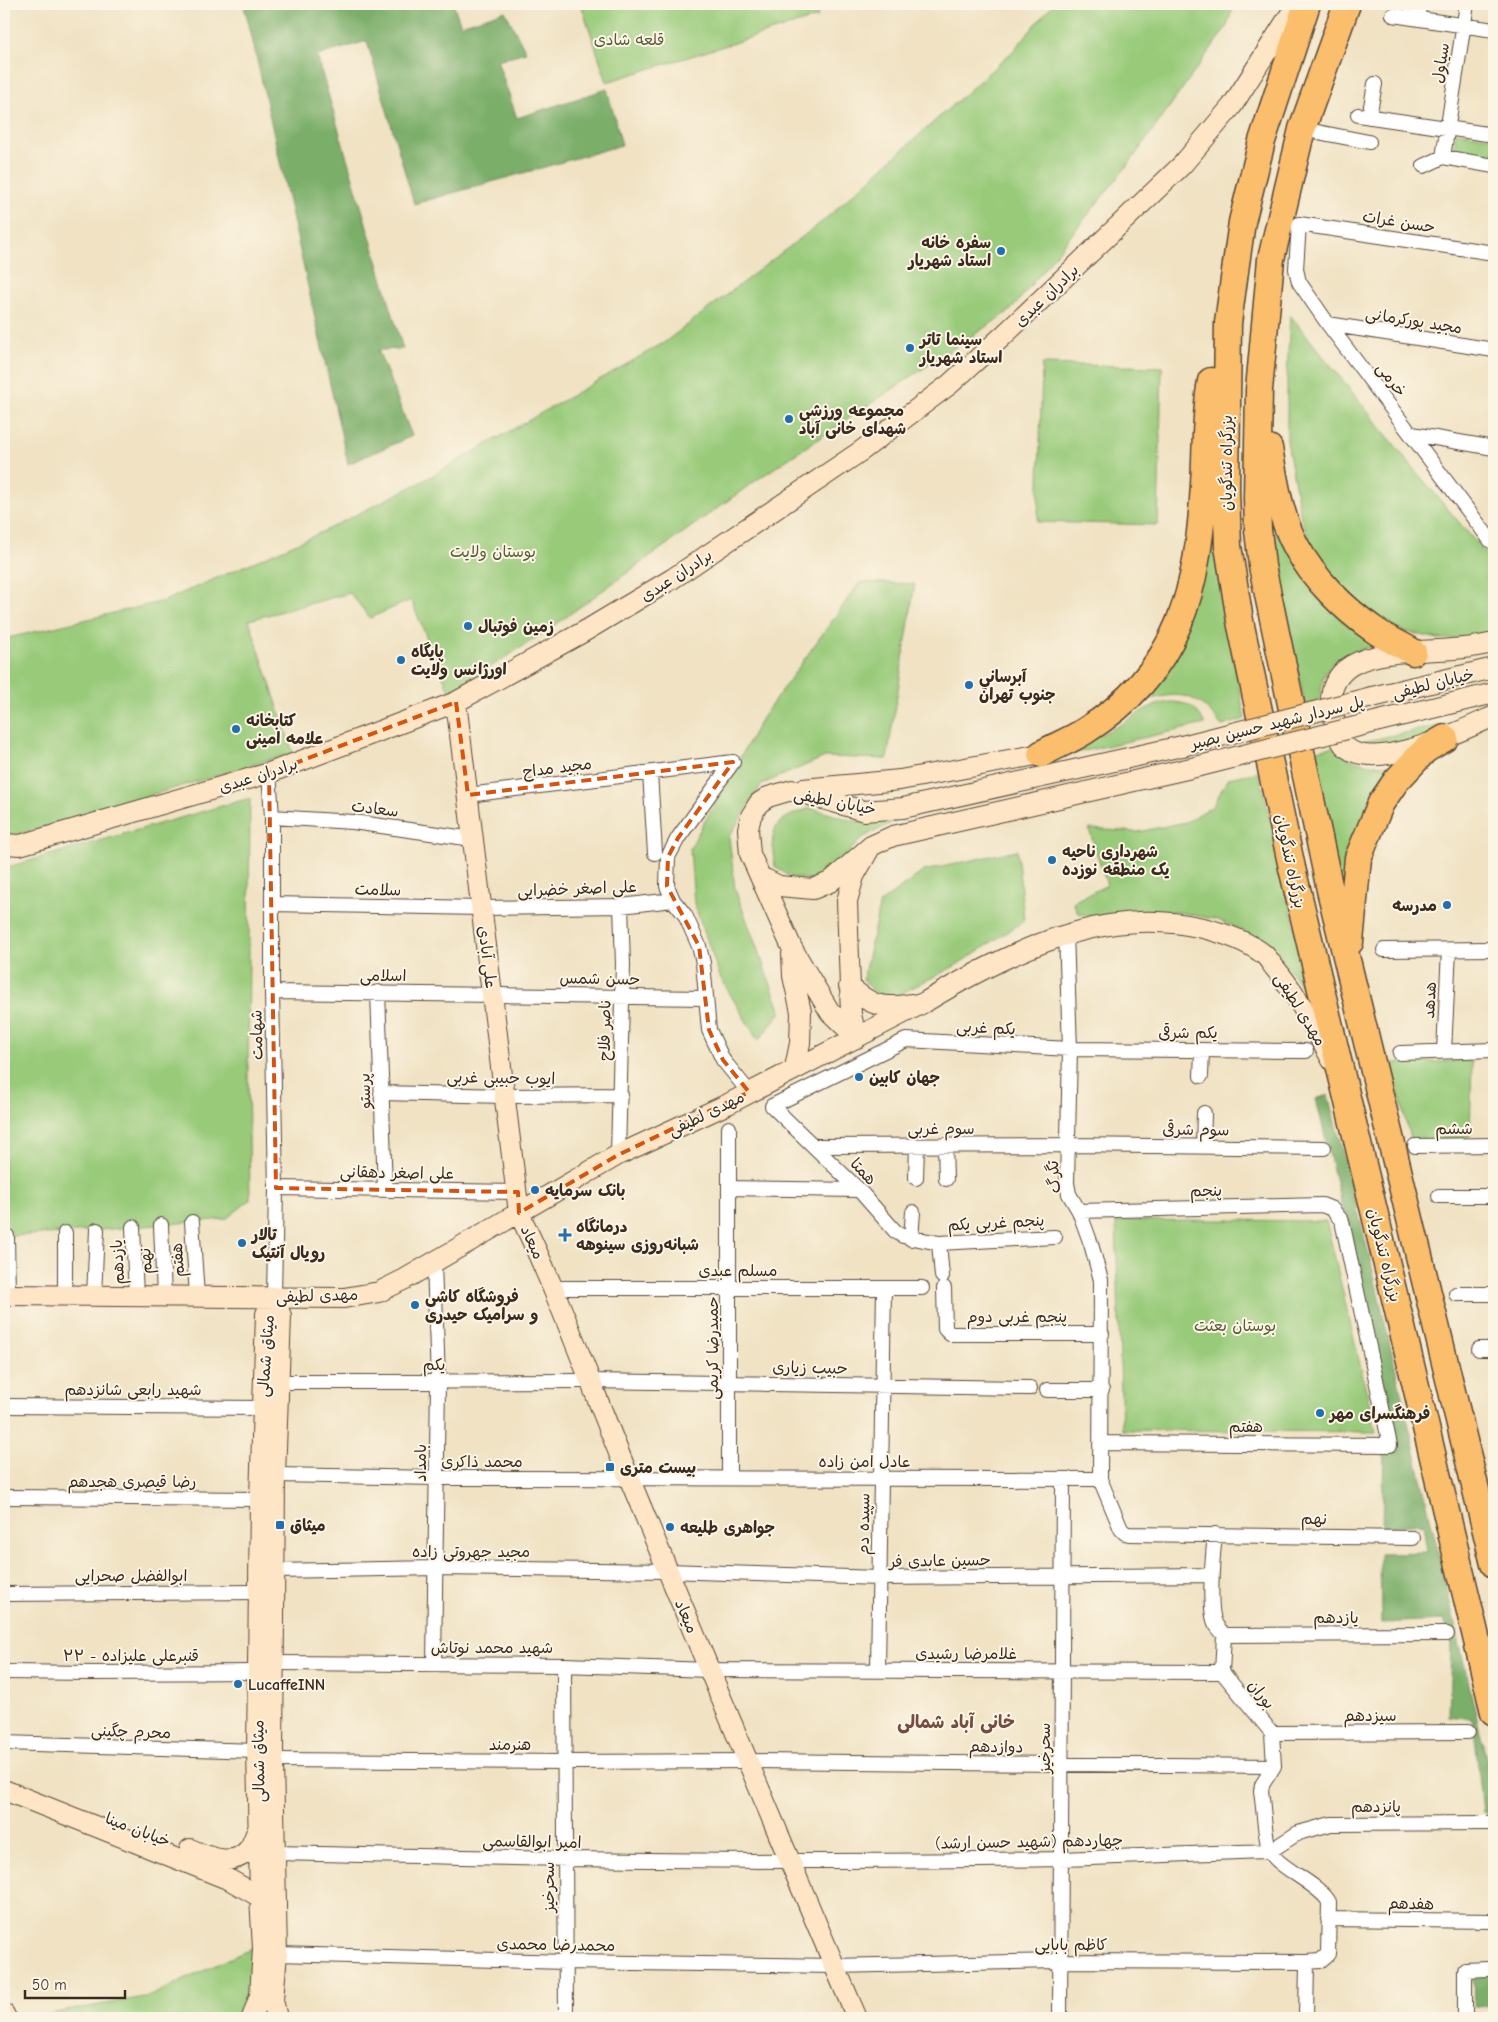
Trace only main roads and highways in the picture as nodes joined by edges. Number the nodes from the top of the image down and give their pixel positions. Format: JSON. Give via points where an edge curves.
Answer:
{"nodes":[{"id":1,"x":1297,"y":4,"type":"edge"},
{"id":2,"x":1307,"y":4,"type":"edge"},
{"id":3,"x":1347,"y":4,"type":"edge"},
{"id":4,"x":1267,"y":297,"type":"junction"},
{"id":5,"x":1228,"y":323,"type":"junction"},
{"id":6,"x":1494,"y":643,"type":"edge"},
{"id":7,"x":1413,"y":652,"type":"junction"},
{"id":8,"x":1494,"y":668,"type":"edge"},
{"id":9,"x":1494,"y":693,"type":"edge"},
{"id":10,"x":1372,"y":697,"type":"joint"},
{"id":11,"x":456,"y":702,"type":"junction"},
{"id":12,"x":1494,"y":716,"type":"edge"},
{"id":13,"x":1379,"y":721,"type":"joint"},
{"id":14,"x":1445,"y":738,"type":"junction"},
{"id":15,"x":1182,"y":746,"type":"joint"},
{"id":16,"x":1041,"y":754,"type":"joint"},
{"id":17,"x":1200,"y":766,"type":"joint"},
{"id":18,"x":792,"y":790,"type":"junction"},
{"id":19,"x":4,"y":844,"type":"edge"},
{"id":20,"x":871,"y":846,"type":"junction"},
{"id":21,"x":761,"y":877,"type":"junction"},
{"id":22,"x":792,"y":948,"type":"junction"},
{"id":23,"x":1348,"y":962,"type":"junction"},
{"id":24,"x":849,"y":986,"type":"junction"},
{"id":25,"x":925,"y":1002,"type":"junction"},
{"id":26,"x":856,"y":1038,"type":"junction"},
{"id":27,"x":795,"y":1068,"type":"junction"},
{"id":28,"x":1340,"y":1072,"type":"junction"},
{"id":29,"x":519,"y":1213,"type":"junction"},
{"id":30,"x":6,"y":1295,"type":"edge"},
{"id":31,"x":274,"y":1296,"type":"junction"},
{"id":32,"x":1494,"y":1564,"type":"edge"},
{"id":33,"x":266,"y":1667,"type":"junction"},
{"id":34,"x":1494,"y":1712,"type":"edge"},
{"id":35,"x":265,"y":1755,"type":"junction"},
{"id":36,"x":4,"y":1775,"type":"edge"},
{"id":37,"x":4,"y":1790,"type":"edge"},
{"id":38,"x":259,"y":1827,"type":"junction"},
{"id":39,"x":268,"y":1897,"type":"junction"},
{"id":40,"x":4,"y":2014,"type":"edge"},
{"id":41,"x":6,"y":2018,"type":"edge"},
{"id":42,"x":252,"y":2018,"type":"edge"},
{"id":43,"x":276,"y":2018,"type":"edge"},
{"id":44,"x":857,"y":2018,"type":"edge"}],
"edges":[{"from":1,"to":11,"type":"main road","name":"برادران عبدی","via":[[1232,106],[1182,165],[950,384],[861,451],[672,579]]},
{"from":2,"to":5,"type":"highway","name":"بزرگراه تندگویان","via":[[1262,141],[1242,222]]},
{"from":3,"to":4,"type":"highway","name":"بزرگراه تندگویان","via":[[1302,129],[1271,259]]},
{"from":4,"to":7,"type":"highway","via":[[1269,448],[1290,532],[1305,561],[1345,606],[1373,629]]},
{"from":4,"to":23,"type":"highway","name":"بزرگراه تندگویان","via":[[1258,437],[1258,522],[1262,566]]},
{"from":5,"to":16,"type":"highway","via":[[1216,353],[1210,385],[1198,552],[1181,620],[1165,653],[1141,685],[1085,731]]},
{"from":5,"to":28,"type":"highway","name":"بزرگراه تندگویان","via":[[1226,514],[1233,578],[1292,868]]},
{"from":6,"to":7,"type":"main road"},
{"from":7,"to":14,"type":"main road","via":[[1362,660],[1345,670],[1334,684],[1331,701],[1340,736],[1348,749],[1372,756],[1390,755]]},
{"from":8,"to":10,"type":"main road","name":"خیابان لطیفی"},
{"from":9,"to":13,"type":"main road","name":"خیابان لطیفی"},
{"from":10,"to":15,"type":"main road","name":"پل سردار شهید حسین بصیر","bridge":true},
{"from":11,"to":19,"type":"main road","name":"برادران عبدی","via":[[269,773],[20,845]]},
{"from":11,"to":29,"type":"main road","name":"علی آبادی"},
{"from":12,"to":14,"type":"main road"},
{"from":13,"to":17,"type":"main road","name":"پل سردار شهید حسین بصیر","bridge":true},
{"from":14,"to":23,"type":"highway","via":[[1425,750],[1380,803],[1358,858]]},
{"from":15,"to":18,"type":"main road","name":"خیابان لطیفی","via":[[903,808],[864,810]]},
{"from":16,"to":18,"type":"main road","via":[[900,780]]},
{"from":17,"to":20,"type":"main road","name":"خیابان لطیفی","via":[[925,828],[893,836]]},
{"from":18,"to":21,"type":"main road","name":"خیابان لطیفی","via":[[758,803],[751,816],[748,829],[750,854]]},
{"from":20,"to":21,"type":"main road","name":"خیابان لطیفی","via":[[830,882],[813,889],[779,886]]},
{"from":20,"to":24,"type":"main road","via":[[854,876],[847,901]]},
{"from":21,"to":22,"type":"main road"},
{"from":22,"to":26,"type":"main road","via":[[830,1012]]},
{"from":22,"to":27,"type":"main road","via":[[793,976],[801,1012]]},
{"from":23,"to":32,"type":"highway","name":"بزرگراه تندگویان"},
{"from":24,"to":25,"type":"main road","via":[[863,999],[888,1008]]},
{"from":24,"to":26,"type":"main road"},
{"from":25,"to":26,"type":"main road","name":"مهدی لطیفی"},
{"from":25,"to":28,"type":"main road","name":"مهدی لطیفی","via":[[954,984],[1066,933],[1142,921],[1184,924],[1227,934],[1262,953],[1284,978]]},
{"from":26,"to":27,"type":"main road","name":"مهدی لطیفی"},
{"from":27,"to":29,"type":"main road","name":"مهدی لطیفی","via":[[728,1104],[618,1155]]},
{"from":28,"to":34,"type":"highway","name":"بزرگراه تندگویان"},
{"from":29,"to":31,"type":"main road","name":"مهدی لطیفی","via":[[379,1292],[344,1298]]},
{"from":29,"to":44,"type":"main road","name":"میعاد","via":[[554,1288],[589,1382]]},
{"from":30,"to":31,"type":"main road","name":"مهدی لطیفی"},
{"from":31,"to":33,"type":"main road","name":"میثاق شمالی","via":[[281,1316],[275,1571]]},
{"from":31,"to":33,"type":"main road","name":"میثاق شمالی","via":[[266,1314],[260,1499],[259,1592]]},
{"from":33,"to":35,"type":"main road","name":"میثاق شمالی"},
{"from":35,"to":38,"type":"main road","name":"میثاق شمالی"},
{"from":35,"to":39,"type":"main road","name":"میثاق شمالی","via":[[276,1853]]},
{"from":36,"to":38,"type":"main road","name":"خیابان مینا","via":[[219,1860],[240,1857],[249,1848]]},
{"from":37,"to":39,"type":"main road","name":"خیابان مینا"},
{"from":38,"to":39,"type":"main road","name":"میثاق شمالی"},
{"from":39,"to":42,"type":"main road","name":"میثاق شمالی","via":[[260,1995]]},
{"from":39,"to":43,"type":"main road","name":"میثاق شمالی","via":[[276,1954],[273,2000]]},
{"from":40,"to":41,"type":"main road"}]}
